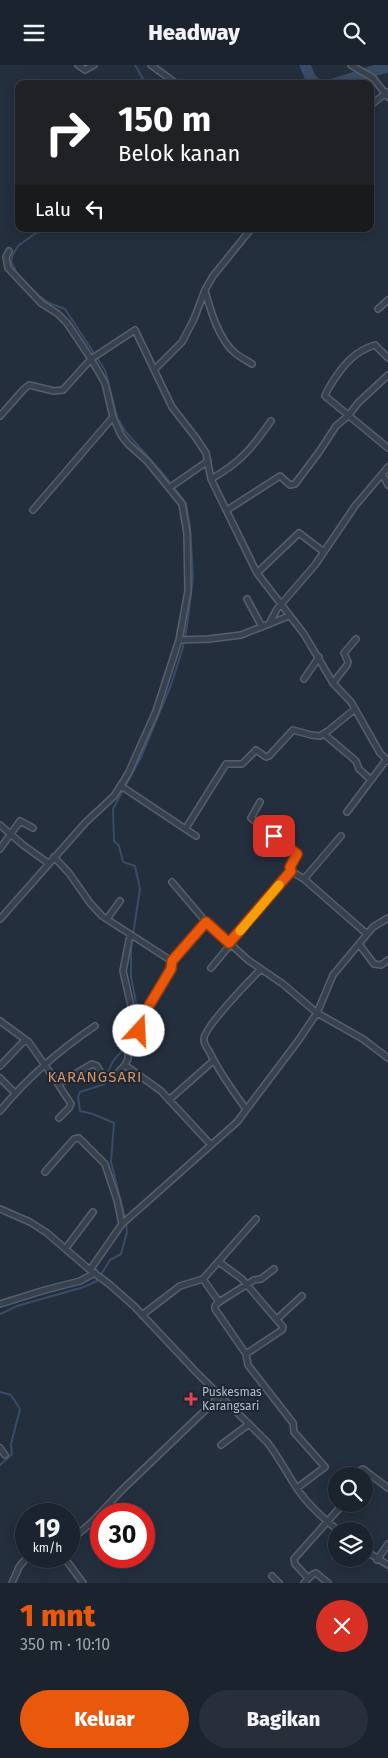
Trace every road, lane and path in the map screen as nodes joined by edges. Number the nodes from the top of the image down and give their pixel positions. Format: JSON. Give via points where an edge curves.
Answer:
{"nodes":[{"id":1,"x":78,"y":65,"type":"edge"},
{"id":2,"x":94,"y":65,"type":"edge"},
{"id":3,"x":151,"y":65,"type":"edge"},
{"id":4,"x":351,"y":65,"type":"edge"},
{"id":5,"x":172,"y":80,"type":"edge"},
{"id":6,"x":387,"y":94,"type":"edge"},
{"id":7,"x":374,"y":103,"type":"edge"},
{"id":8,"x":249,"y":232,"type":"edge"},
{"id":9,"x":9,"y":251,"type":"dead end"},
{"id":10,"x":205,"y":291,"type":"junction"},
{"id":11,"x":388,"y":300,"type":"edge"},
{"id":12,"x":378,"y":309,"type":"dead end"},
{"id":13,"x":94,"y":357,"type":"junction"},
{"id":14,"x":388,"y":358,"type":"edge"},
{"id":15,"x":252,"y":364,"type":"dead end"},
{"id":16,"x":155,"y":369,"type":"junction"},
{"id":17,"x":388,"y":375,"type":"edge"},
{"id":18,"x":0,"y":416,"type":"edge"},
{"id":19,"x":348,"y":416,"type":"junction"},
{"id":20,"x":113,"y":417,"type":"junction"},
{"id":21,"x":271,"y":421,"type":"dead end"},
{"id":22,"x":388,"y":448,"type":"edge"},
{"id":23,"x":208,"y":461,"type":"junction"},
{"id":24,"x":388,"y":467,"type":"edge"},
{"id":25,"x":382,"y":474,"type":"junction"},
{"id":26,"x":211,"y":479,"type":"junction"},
{"id":27,"x":388,"y":485,"type":"edge"},
{"id":28,"x":172,"y":486,"type":"junction"},
{"id":29,"x":33,"y":510,"type":"dead end"},
{"id":30,"x":227,"y":510,"type":"junction"},
{"id":31,"x":324,"y":552,"type":"junction"},
{"id":32,"x":257,"y":573,"type":"junction"},
{"id":33,"x":247,"y":599,"type":"dead end"},
{"id":34,"x":281,"y":605,"type":"junction"},
{"id":35,"x":289,"y":616,"type":"junction"},
{"id":36,"x":269,"y":624,"type":"junction"},
{"id":37,"x":262,"y":627,"type":"junction"},
{"id":38,"x":356,"y":639,"type":"dead end"},
{"id":39,"x":183,"y":641,"type":"junction"},
{"id":40,"x":319,"y":657,"type":"junction"},
{"id":41,"x":304,"y":679,"type":"dead end"},
{"id":42,"x":333,"y":683,"type":"junction"},
{"id":43,"x":355,"y":709,"type":"junction"},
{"id":44,"x":324,"y":734,"type":"junction"},
{"id":45,"x":387,"y":760,"type":"edge"},
{"id":46,"x":371,"y":780,"type":"junction"},
{"id":47,"x":124,"y":788,"type":"junction"},
{"id":48,"x":260,"y":802,"type":"dead end"},
{"id":49,"x":347,"y":812,"type":"dead end"},
{"id":50,"x":0,"y":825,"type":"edge"},
{"id":51,"x":32,"y":828,"type":"dead end"},
{"id":52,"x":186,"y":828,"type":"junction"},
{"id":53,"x":11,"y":835,"type":"junction"},
{"id":54,"x":196,"y":836,"type":"dead end"},
{"id":55,"x":341,"y":837,"type":"dead end"},
{"id":56,"x":0,"y":849,"type":"edge"},
{"id":57,"x":54,"y":857,"type":"junction"},
{"id":58,"x":48,"y":863,"type":"junction"},
{"id":59,"x":291,"y":871,"type":"junction"},
{"id":60,"x":304,"y":879,"type":"junction"},
{"id":61,"x":172,"y":882,"type":"dead end"},
{"id":62,"x":120,"y":901,"type":"dead end"},
{"id":63,"x":388,"y":918,"type":"edge"},
{"id":64,"x":0,"y":919,"type":"edge"},
{"id":65,"x":107,"y":919,"type":"junction"},
{"id":66,"x":206,"y":922,"type":"junction"},
{"id":67,"x":367,"y":934,"type":"junction"},
{"id":68,"x":131,"y":936,"type":"junction"},
{"id":69,"x":229,"y":943,"type":"junction"},
{"id":70,"x":359,"y":943,"type":"junction"},
{"id":71,"x":388,"y":960,"type":"edge"},
{"id":72,"x":172,"y":961,"type":"junction"},
{"id":73,"x":211,"y":968,"type":"dead end"},
{"id":74,"x":261,"y":969,"type":"junction"},
{"id":75,"x":317,"y":1013,"type":"junction"},
{"id":76,"x":0,"y":1021,"type":"edge"},
{"id":77,"x":95,"y":1026,"type":"dead end"},
{"id":78,"x":138,"y":1031,"type":"junction"},
{"id":79,"x":26,"y":1040,"type":"junction"},
{"id":80,"x":388,"y":1058,"type":"edge"},
{"id":81,"x":214,"y":1061,"type":"junction"},
{"id":82,"x":44,"y":1063,"type":"junction"},
{"id":83,"x":125,"y":1065,"type":"junction"},
{"id":84,"x":0,"y":1066,"type":"edge"},
{"id":85,"x":0,"y":1078,"type":"edge"},
{"id":86,"x":58,"y":1083,"type":"junction"},
{"id":87,"x":14,"y":1093,"type":"junction"},
{"id":88,"x":169,"y":1100,"type":"junction"},
{"id":89,"x":246,"y":1109,"type":"junction"},
{"id":90,"x":0,"y":1111,"type":"edge"},
{"id":91,"x":59,"y":1119,"type":"dead end"},
{"id":92,"x":211,"y":1145,"type":"junction"},
{"id":93,"x":45,"y":1172,"type":"dead end"},
{"id":94,"x":0,"y":1209,"type":"edge"},
{"id":95,"x":93,"y":1213,"type":"dead end"},
{"id":96,"x":256,"y":1219,"type":"dead end"},
{"id":97,"x":123,"y":1224,"type":"junction"},
{"id":98,"x":66,"y":1248,"type":"junction"},
{"id":99,"x":219,"y":1262,"type":"junction"},
{"id":100,"x":274,"y":1269,"type":"dead end"},
{"id":101,"x":96,"y":1274,"type":"junction"},
{"id":102,"x":203,"y":1279,"type":"junction"},
{"id":103,"x":247,"y":1285,"type":"junction"},
{"id":104,"x":302,"y":1297,"type":"dead end"},
{"id":105,"x":219,"y":1302,"type":"junction"},
{"id":106,"x":0,"y":1304,"type":"edge"},
{"id":107,"x":142,"y":1315,"type":"junction"},
{"id":108,"x":277,"y":1319,"type":"junction"},
{"id":109,"x":246,"y":1354,"type":"junction"},
{"id":110,"x":220,"y":1396,"type":"junction"},
{"id":111,"x":249,"y":1424,"type":"junction"},
{"id":112,"x":221,"y":1445,"type":"dead end"},
{"id":113,"x":0,"y":1448,"type":"edge"},
{"id":114,"x":5,"y":1455,"type":"dead end"},
{"id":115,"x":373,"y":1477,"type":"edge"},
{"id":116,"x":296,"y":1488,"type":"junction"},
{"id":117,"x":388,"y":1489,"type":"edge"},
{"id":118,"x":335,"y":1512,"type":"edge"},
{"id":119,"x":326,"y":1521,"type":"junction"},
{"id":120,"x":80,"y":1532,"type":"edge"},
{"id":121,"x":388,"y":1544,"type":"edge"},
{"id":122,"x":373,"y":1557,"type":"edge"},
{"id":123,"x":377,"y":1560,"type":"junction"},
{"id":124,"x":388,"y":1565,"type":"edge"},
{"id":125,"x":19,"y":1568,"type":"edge"},
{"id":126,"x":72,"y":1568,"type":"edge"},
{"id":127,"x":272,"y":1576,"type":"dead end"},
{"id":128,"x":306,"y":1581,"type":"edge"},
{"id":129,"x":12,"y":1583,"type":"edge"},
{"id":130,"x":83,"y":1583,"type":"edge"},
{"id":131,"x":279,"y":1583,"type":"edge"},
{"id":132,"x":328,"y":1583,"type":"edge"}],
"edges":[{"from":1,"to":2,"type":"street","via":[[85,70]]},
{"from":3,"to":5,"type":"street"},
{"from":4,"to":6,"type":"street","via":[[373,78]]},
{"from":6,"to":7,"type":"street"},
{"from":8,"to":10,"type":"street"},
{"from":9,"to":13,"type":"street","via":[[8,268],[41,303],[67,323]]},
{"from":10,"to":15,"type":"street","via":[[216,323],[233,352]]},
{"from":10,"to":16,"type":"street","via":[[185,338]]},
{"from":11,"to":12,"type":"street"},
{"from":13,"to":16,"type":"street","via":[[135,330]]},
{"from":13,"to":18,"type":"street","via":[[63,390],[26,386]]},
{"from":13,"to":20,"type":"street","via":[[105,383]]},
{"from":14,"to":19,"type":"street","via":[[374,345],[343,365],[325,396]]},
{"from":16,"to":23,"type":"street","via":[[172,407],[200,443]]},
{"from":17,"to":19,"type":"street"},
{"from":19,"to":22,"type":"street"},
{"from":19,"to":30,"type":"street","via":[[336,426],[295,485],[290,485],[280,476]]},
{"from":20,"to":28,"type":"street","via":[[124,440]]},
{"from":20,"to":29,"type":"street"},
{"from":21,"to":26,"type":"street","via":[[245,456]]},
{"from":23,"to":26,"type":"street"},
{"from":23,"to":28,"type":"street"},
{"from":24,"to":25,"type":"street"},
{"from":25,"to":27,"type":"street"},
{"from":25,"to":31,"type":"street","via":[[355,506]]},
{"from":26,"to":30,"type":"street"},
{"from":28,"to":39,"type":"street","via":[[182,504],[187,533],[188,591]]},
{"from":30,"to":32,"type":"street"},
{"from":31,"to":32,"type":"street","via":[[299,533]]},
{"from":31,"to":34,"type":"street"},
{"from":32,"to":34,"type":"street"},
{"from":33,"to":37,"type":"street"},
{"from":34,"to":35,"type":"street"},
{"from":34,"to":36,"type":"street"},
{"from":35,"to":36,"type":"street"},
{"from":35,"to":40,"type":"street"},
{"from":36,"to":37,"type":"street"},
{"from":37,"to":39,"type":"street","via":[[241,635]]},
{"from":38,"to":42,"type":"street","via":[[344,653],[347,665]]},
{"from":39,"to":47,"type":"street"},
{"from":40,"to":41,"type":"street"},
{"from":40,"to":42,"type":"street"},
{"from":42,"to":43,"type":"street"},
{"from":43,"to":44,"type":"street"},
{"from":43,"to":45,"type":"street"},
{"from":44,"to":46,"type":"street","via":[[356,761],[358,769]]},
{"from":44,"to":52,"type":"street","via":[[311,735],[293,730],[269,756],[256,749],[242,764],[226,764]]},
{"from":45,"to":46,"type":"street"},
{"from":46,"to":49,"type":"street"},
{"from":47,"to":52,"type":"street"},
{"from":47,"to":57,"type":"street"},
{"from":48,"to":59,"type":"street","via":[[251,818],[296,853]]},
{"from":50,"to":53,"type":"street"},
{"from":51,"to":53,"type":"street","via":[[21,821]]},
{"from":52,"to":54,"type":"street"},
{"from":53,"to":56,"type":"street"},
{"from":53,"to":58,"type":"street"},
{"from":55,"to":60,"type":"street"},
{"from":57,"to":58,"type":"street"},
{"from":57,"to":65,"type":"street","via":[[90,903]]},
{"from":58,"to":64,"type":"street"},
{"from":59,"to":60,"type":"street"},
{"from":59,"to":69,"type":"street"},
{"from":60,"to":67,"type":"street"},
{"from":61,"to":66,"type":"street"},
{"from":62,"to":65,"type":"street"},
{"from":63,"to":67,"type":"street"},
{"from":65,"to":68,"type":"street"},
{"from":66,"to":69,"type":"street"},
{"from":66,"to":72,"type":"street"},
{"from":67,"to":70,"type":"street"},
{"from":68,"to":72,"type":"street"},
{"from":68,"to":78,"type":"street","via":[[123,971]]},
{"from":69,"to":73,"type":"street"},
{"from":69,"to":74,"type":"street"},
{"from":70,"to":71,"type":"street","via":[[374,964],[381,965]]},
{"from":70,"to":75,"type":"street","via":[[333,975]]},
{"from":72,"to":78,"type":"street","via":[[171,969],[144,1014]]},
{"from":74,"to":75,"type":"street"},
{"from":74,"to":81,"type":"street","via":[[205,1034],[204,1040]]},
{"from":75,"to":80,"type":"street","via":[[363,1039]]},
{"from":75,"to":89,"type":"street"},
{"from":76,"to":79,"type":"street"},
{"from":77,"to":82,"type":"street"},
{"from":78,"to":83,"type":"street","via":[[125,1042]]},
{"from":79,"to":82,"type":"street"},
{"from":79,"to":84,"type":"street"},
{"from":81,"to":88,"type":"street"},
{"from":81,"to":89,"type":"street"},
{"from":82,"to":86,"type":"street"},
{"from":82,"to":87,"type":"street"},
{"from":83,"to":86,"type":"street","via":[[120,1073],[113,1076],[102,1075],[95,1065]]},
{"from":83,"to":88,"type":"street","via":[[152,1083]]},
{"from":85,"to":87,"type":"street"},
{"from":86,"to":91,"type":"street","via":[[71,1104]]},
{"from":87,"to":90,"type":"street"},
{"from":88,"to":92,"type":"street"},
{"from":89,"to":92,"type":"street"},
{"from":92,"to":97,"type":"street"},
{"from":93,"to":97,"type":"street","via":[[74,1139],[79,1138],[105,1164]]},
{"from":94,"to":98,"type":"street","via":[[30,1221]]},
{"from":95,"to":98,"type":"street"},
{"from":96,"to":99,"type":"street"},
{"from":97,"to":101,"type":"street"},
{"from":98,"to":101,"type":"street"},
{"from":99,"to":102,"type":"street"},
{"from":99,"to":103,"type":"street"},
{"from":100,"to":103,"type":"street"},
{"from":101,"to":106,"type":"street"},
{"from":101,"to":107,"type":"street"},
{"from":102,"to":105,"type":"street"},
{"from":102,"to":107,"type":"street","via":[[173,1290]]},
{"from":103,"to":105,"type":"street"},
{"from":103,"to":108,"type":"street"},
{"from":104,"to":108,"type":"street"},
{"from":105,"to":109,"type":"street","via":[[215,1309]]},
{"from":107,"to":110,"type":"street"},
{"from":108,"to":109,"type":"street","via":[[282,1330]]},
{"from":109,"to":116,"type":"street","via":[[248,1365],[293,1423],[294,1432],[325,1467]]},
{"from":110,"to":111,"type":"street"},
{"from":110,"to":120,"type":"street"},
{"from":111,"to":112,"type":"street"},
{"from":111,"to":116,"type":"street","via":[[276,1453]]},
{"from":113,"to":114,"type":"street"},
{"from":115,"to":117,"type":"street"},
{"from":116,"to":119,"type":"street"},
{"from":118,"to":119,"type":"street"},
{"from":119,"to":128,"type":"street","via":[[294,1559]]},
{"from":121,"to":123,"type":"street"},
{"from":122,"to":123,"type":"street"},
{"from":123,"to":124,"type":"street"},
{"from":125,"to":129,"type":"street"},
{"from":126,"to":130,"type":"street"},
{"from":127,"to":131,"type":"street"},
{"from":128,"to":132,"type":"street","via":[[316,1573]]}]}
